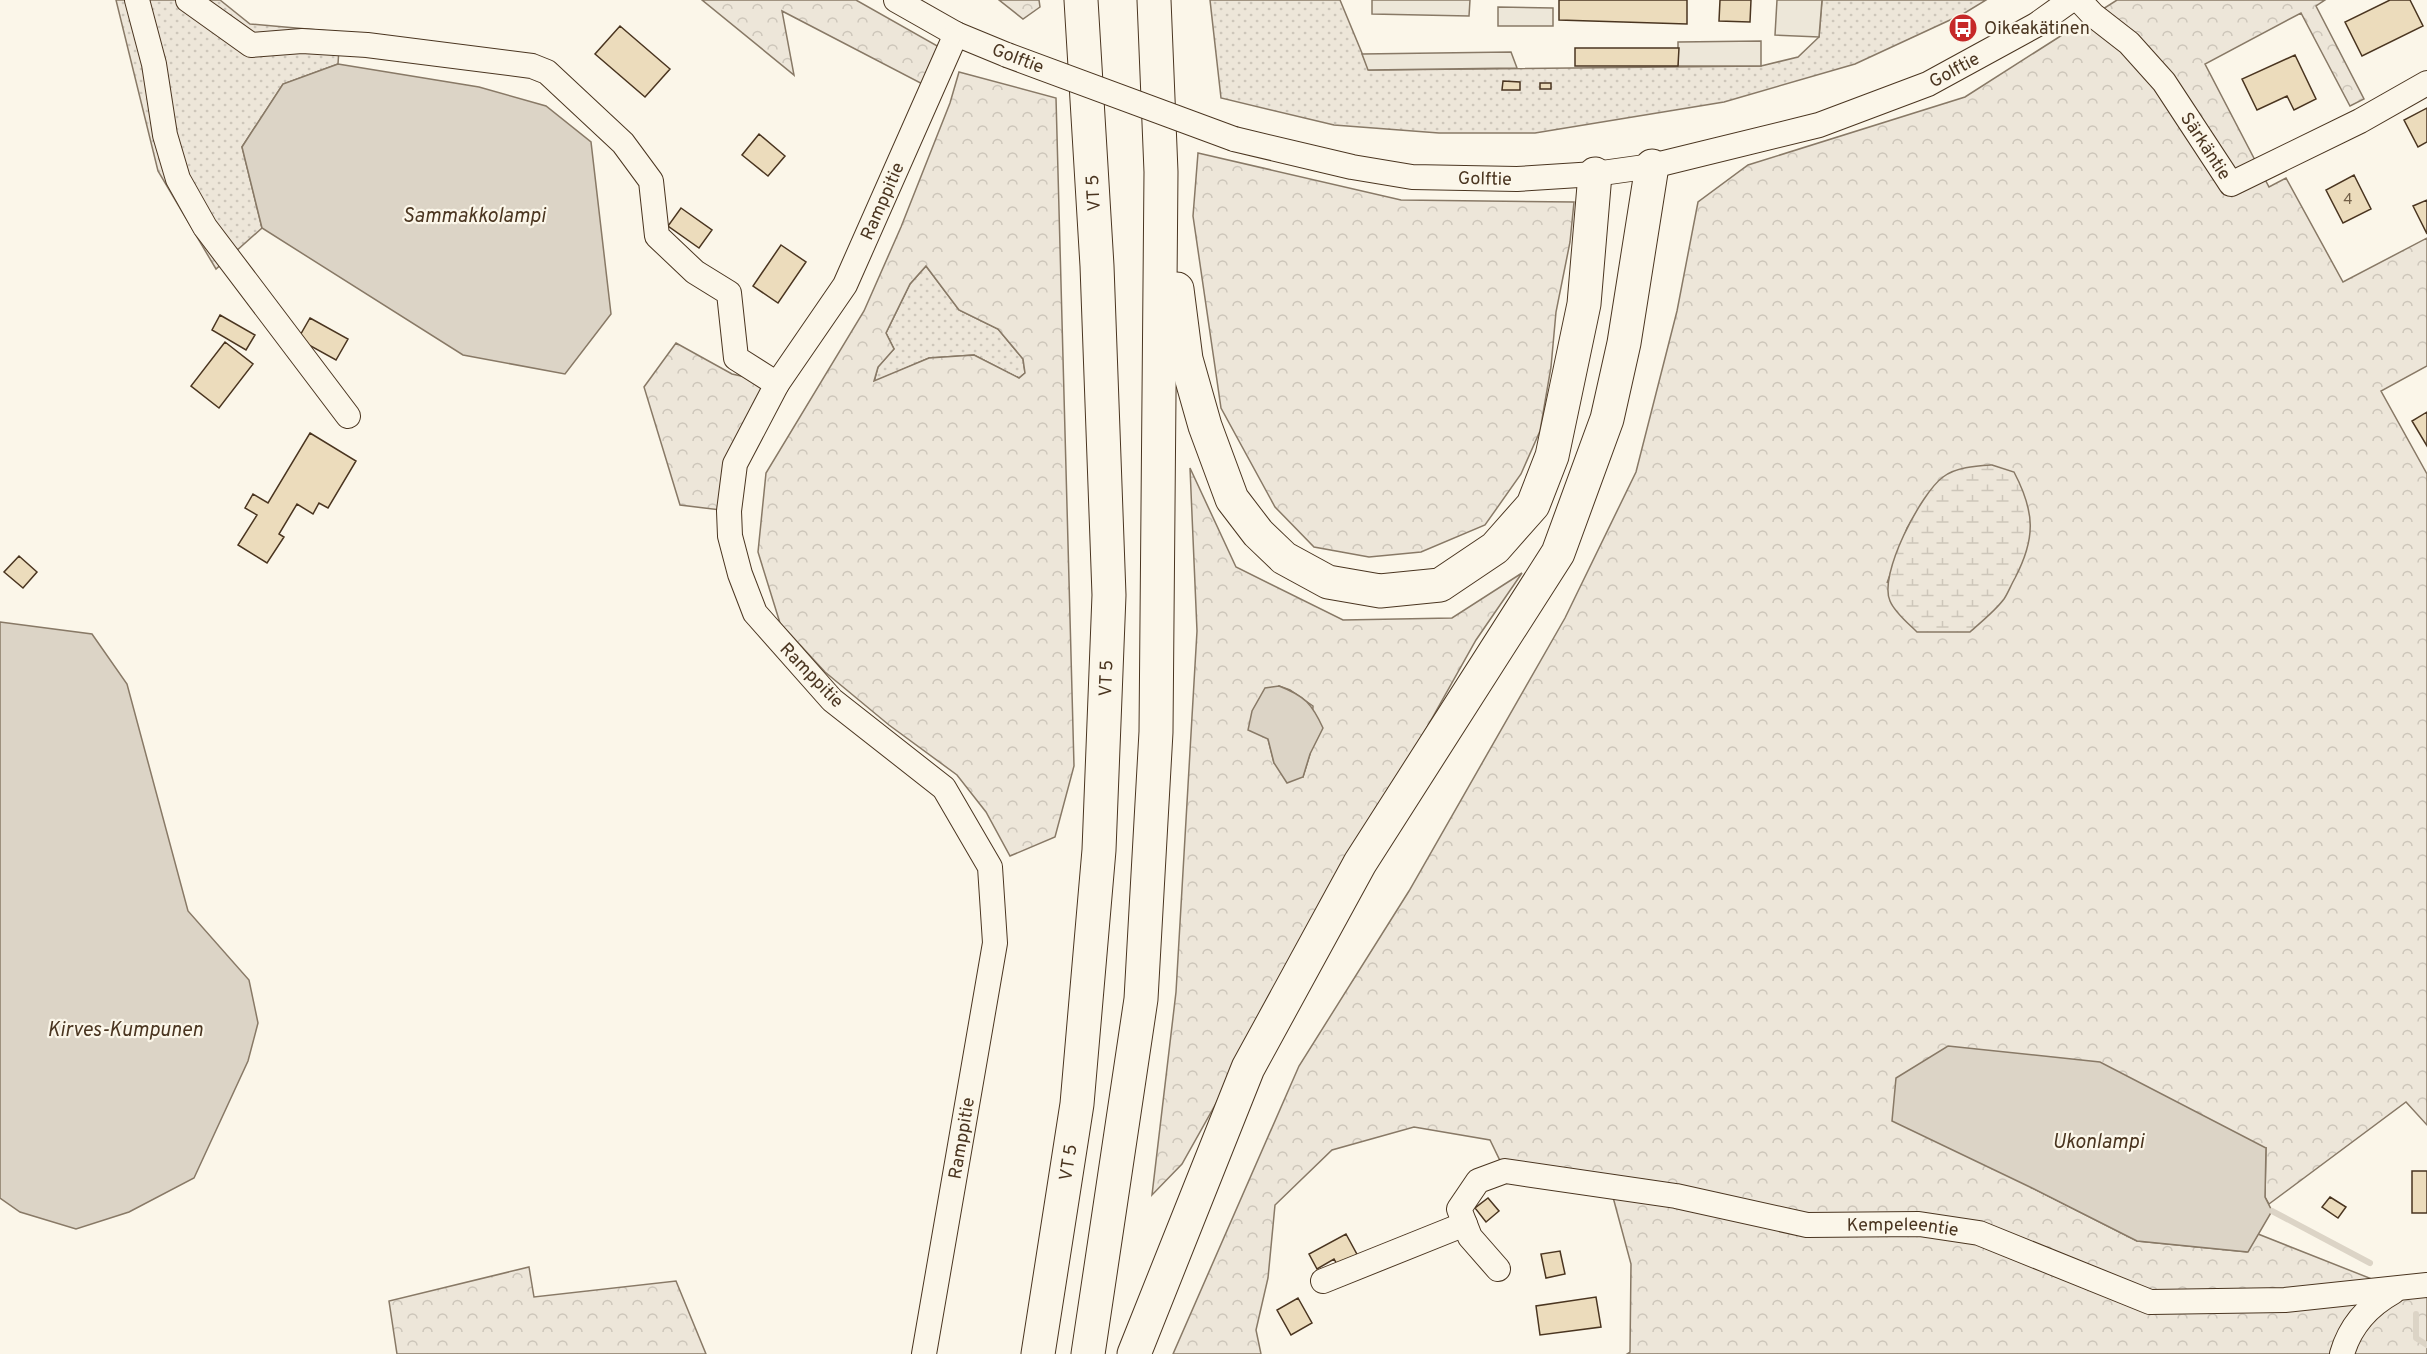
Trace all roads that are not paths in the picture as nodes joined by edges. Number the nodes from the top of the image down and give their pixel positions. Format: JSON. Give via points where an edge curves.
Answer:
{"nodes":[{"id":1,"x":137,"y":0,"type":"edge"},
{"id":2,"x":188,"y":0,"type":"edge"},
{"id":3,"x":896,"y":0,"type":"edge"},
{"id":4,"x":1081,"y":0,"type":"edge"},
{"id":5,"x":1154,"y":0,"type":"edge"},
{"id":6,"x":2071,"y":0,"type":"edge"},
{"id":7,"x":2079,"y":0,"type":"edge"},
{"id":8,"x":956,"y":34,"type":"junction"},
{"id":9,"x":2427,"y":83,"type":"edge"},
{"id":10,"x":1652,"y":166,"type":"junction"},
{"id":11,"x":1161,"y":172,"type":"junction"},
{"id":12,"x":1595,"y":174,"type":"junction"},
{"id":13,"x":777,"y":384,"type":"junction"},
{"id":14,"x":348,"y":416,"type":"dead end"},
{"id":15,"x":1465,"y":1224,"type":"junction"},
{"id":16,"x":1498,"y":1269,"type":"dead end"},
{"id":17,"x":1323,"y":1281,"type":"dead end"},
{"id":18,"x":2427,"y":1285,"type":"edge"},
{"id":19,"x":2398,"y":1290,"type":"junction"},
{"id":20,"x":924,"y":1354,"type":"edge"},
{"id":21,"x":1038,"y":1354,"type":"edge"},
{"id":22,"x":1088,"y":1354,"type":"edge"},
{"id":23,"x":1134,"y":1354,"type":"edge"},
{"id":24,"x":2342,"y":1354,"type":"edge"}],
"edges":[{"from":1,"to":14,"type":"street","via":[[178,179],[205,227]]},
{"from":2,"to":13,"type":"street","via":[[251,45],[302,41],[367,45],[532,66],[547,72],[623,143],[651,181],[657,236],[695,272],[729,293],[736,358]]},
{"from":3,"to":8,"type":"street","name":"Golftie"},
{"from":4,"to":21,"type":"highway","name":"VT 5","via":[[1097,266],[1109,595],[1099,850],[1077,1104]]},
{"from":5,"to":11,"type":"highway"},
{"from":6,"to":10,"type":"street","name":"Golftie","via":[[2036,25],[1928,84],[1819,126]]},
{"from":7,"to":9,"type":"street","name":"Särkäntie","via":[[2129,43],[2164,82],[2231,184],[2360,121]]},
{"from":8,"to":12,"type":"street","name":"Golftie","bridge":true,"via":[[1234,139],[1352,166],[1412,177],[1517,179]]},
{"from":8,"to":13,"type":"street","name":"Ramppitie","via":[[845,285]]},
{"from":10,"to":12,"type":"street","name":"Golftie"},
{"from":10,"to":23,"type":"highway","via":[[1624,343],[1607,419],[1558,553],[1360,863],[1248,1068]]},
{"from":11,"to":12,"type":"highway","via":[[1186,359],[1232,499],[1284,558],[1328,582],[1380,591],[1440,585],[1495,548],[1533,505],[1552,456],[1584,304]]},
{"from":11,"to":22,"type":"highway","via":[[1156,732],[1142,987]]},
{"from":13,"to":20,"type":"street","name":"Ramppitie","via":[[735,464],[729,511],[730,536],[755,613],[832,700],[944,788],[990,867],[995,943]]},
{"from":15,"to":16,"type":"street","via":[[1470,1237]]},
{"from":15,"to":17,"type":"street"},
{"from":15,"to":19,"type":"street","name":"Kempeleentie","via":[[1459,1209],[1478,1180],[1505,1171],[1676,1196],[1807,1226],[1919,1224],[1978,1233],[2150,1302],[2285,1300]]},
{"from":18,"to":19,"type":"street","name":"Kempeleentie"},
{"from":19,"to":24,"type":"street","via":[[2367,1309],[2346,1340]]}]}
